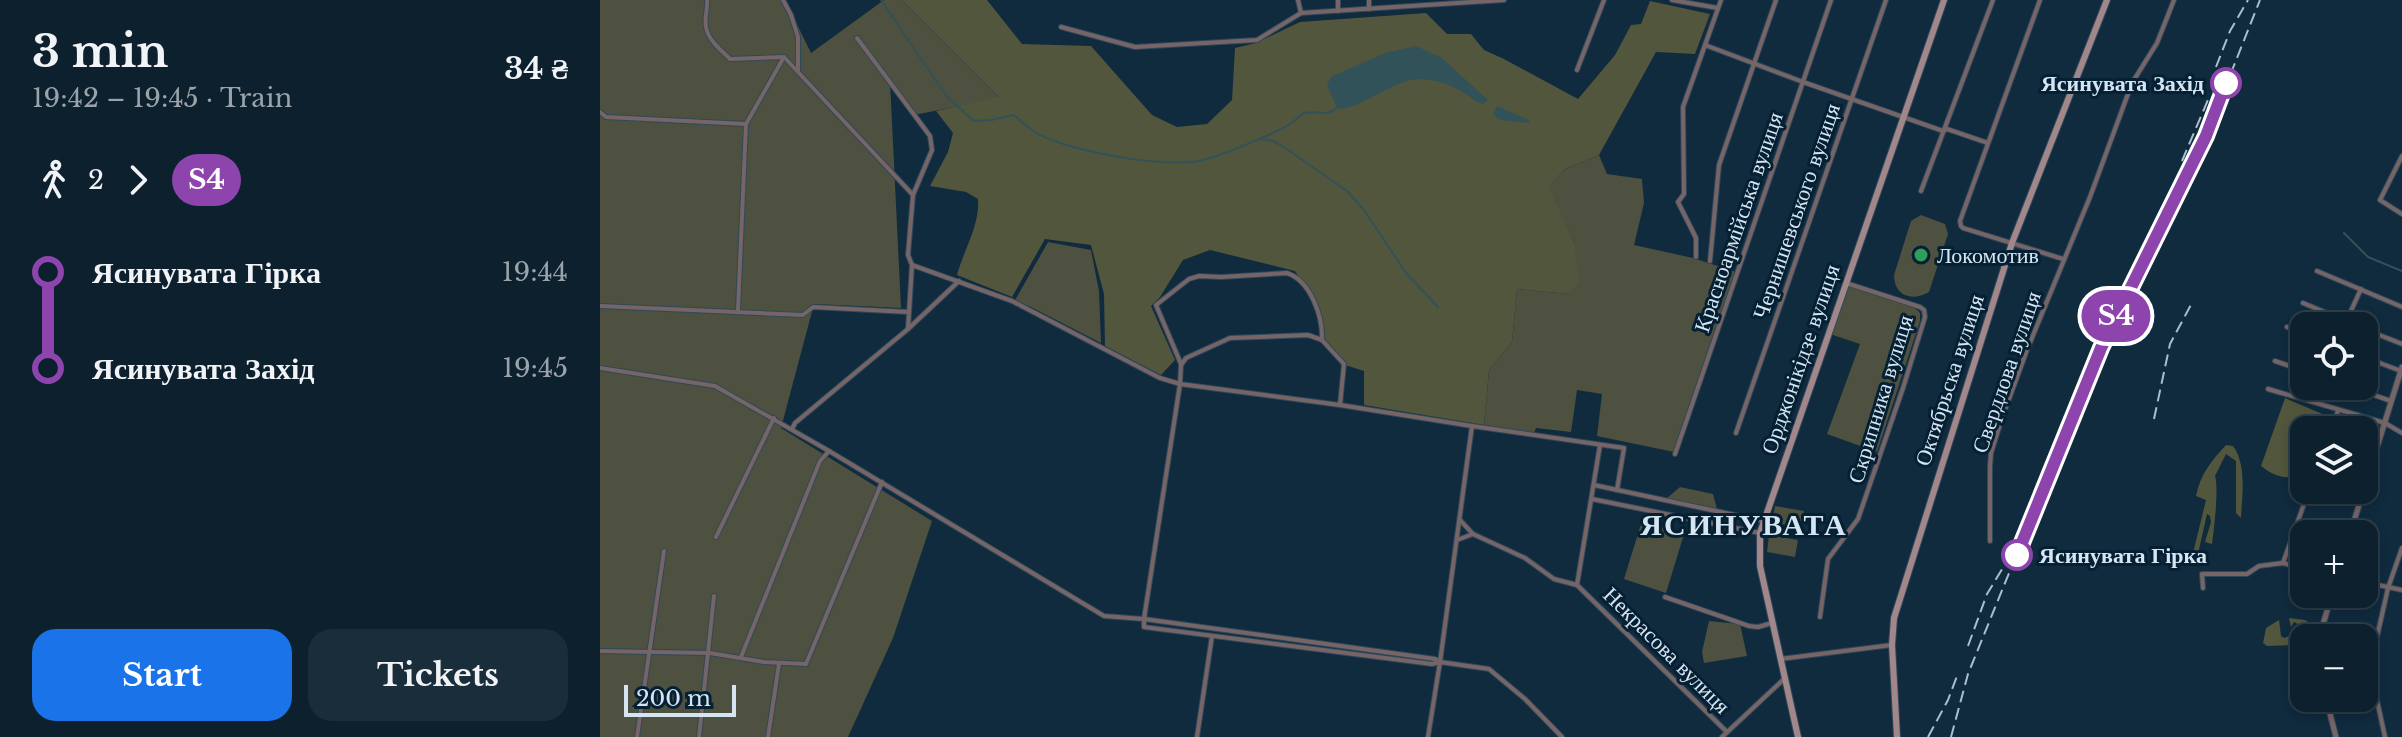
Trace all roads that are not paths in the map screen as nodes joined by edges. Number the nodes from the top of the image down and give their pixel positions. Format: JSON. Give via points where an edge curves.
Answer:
{"nodes":[{"id":1,"x":707,"y":0,"type":"edge"},
{"id":2,"x":783,"y":0,"type":"edge"},
{"id":3,"x":1298,"y":0,"type":"edge"},
{"id":4,"x":1338,"y":0,"type":"edge"},
{"id":5,"x":1369,"y":0,"type":"edge"},
{"id":6,"x":1490,"y":0,"type":"edge"},
{"id":7,"x":1504,"y":0,"type":"edge"},
{"id":8,"x":1604,"y":0,"type":"edge"},
{"id":9,"x":1672,"y":0,"type":"edge"},
{"id":10,"x":1721,"y":0,"type":"edge"},
{"id":11,"x":1776,"y":0,"type":"edge"},
{"id":12,"x":1831,"y":0,"type":"edge"},
{"id":13,"x":1886,"y":0,"type":"edge"},
{"id":14,"x":1944,"y":0,"type":"edge"},
{"id":15,"x":1993,"y":0,"type":"edge"},
{"id":16,"x":2040,"y":0,"type":"edge"},
{"id":17,"x":2107,"y":0,"type":"edge"},
{"id":18,"x":2174,"y":0,"type":"edge"},
{"id":19,"x":1447,"y":2,"type":"edge"},
{"id":20,"x":1403,"y":3,"type":"edge"},
{"id":21,"x":1718,"y":8,"type":"junction"},
{"id":22,"x":1369,"y":9,"type":"junction"},
{"id":23,"x":1338,"y":11,"type":"junction"},
{"id":24,"x":1301,"y":13,"type":"junction"},
{"id":25,"x":1061,"y":27,"type":"dead end"},
{"id":26,"x":857,"y":38,"type":"dead end"},
{"id":27,"x":1705,"y":45,"type":"junction"},
{"id":28,"x":784,"y":57,"type":"junction"},
{"id":29,"x":1754,"y":62,"type":"junction"},
{"id":30,"x":1577,"y":70,"type":"dead end"},
{"id":31,"x":798,"y":74,"type":"junction"},
{"id":32,"x":1803,"y":82,"type":"junction"},
{"id":33,"x":1852,"y":100,"type":"junction"},
{"id":34,"x":600,"y":112,"type":"edge"},
{"id":35,"x":1903,"y":117,"type":"junction"},
{"id":36,"x":746,"y":124,"type":"junction"},
{"id":37,"x":1943,"y":131,"type":"junction"},
{"id":38,"x":1988,"y":143,"type":"junction"},
{"id":39,"x":2402,"y":156,"type":"edge"},
{"id":40,"x":1921,"y":191,"type":"dead end"},
{"id":41,"x":913,"y":195,"type":"junction"},
{"id":42,"x":2402,"y":214,"type":"edge"},
{"id":43,"x":2012,"y":243,"type":"junction"},
{"id":44,"x":1696,"y":257,"type":"dead end"},
{"id":45,"x":2063,"y":259,"type":"junction"},
{"id":46,"x":1710,"y":261,"type":"dead end"},
{"id":47,"x":912,"y":265,"type":"junction"},
{"id":48,"x":2317,"y":271,"type":"dead end"},
{"id":49,"x":959,"y":281,"type":"junction"},
{"id":50,"x":1846,"y":283,"type":"junction"},
{"id":51,"x":2361,"y":289,"type":"junction"},
{"id":52,"x":2303,"y":303,"type":"dead end"},
{"id":53,"x":600,"y":306,"type":"edge"},
{"id":54,"x":2402,"y":307,"type":"edge"},
{"id":55,"x":738,"y":310,"type":"junction"},
{"id":56,"x":909,"y":312,"type":"junction"},
{"id":57,"x":2322,"y":312,"type":"edge"},
{"id":58,"x":2350,"y":312,"type":"edge"},
{"id":59,"x":2287,"y":327,"type":"dead end"},
{"id":60,"x":2290,"y":328,"type":"edge"},
{"id":61,"x":908,"y":329,"type":"junction"},
{"id":62,"x":2378,"y":335,"type":"edge"},
{"id":63,"x":1322,"y":340,"type":"junction"},
{"id":64,"x":2402,"y":344,"type":"edge"},
{"id":65,"x":2275,"y":361,"type":"dead end"},
{"id":66,"x":2378,"y":362,"type":"edge"},
{"id":67,"x":1181,"y":365,"type":"junction"},
{"id":68,"x":2290,"y":366,"type":"edge"},
{"id":69,"x":600,"y":368,"type":"edge"},
{"id":70,"x":2401,"y":369,"type":"edge"},
{"id":71,"x":1180,"y":384,"type":"junction"},
{"id":72,"x":2268,"y":389,"type":"dead end"},
{"id":73,"x":2378,"y":396,"type":"edge"},
{"id":74,"x":2393,"y":401,"type":"junction"},
{"id":75,"x":1340,"y":405,"type":"junction"},
{"id":76,"x":2338,"y":411,"type":"junction"},
{"id":77,"x":2336,"y":416,"type":"edge"},
{"id":78,"x":774,"y":418,"type":"junction"},
{"id":79,"x":2385,"y":423,"type":"junction"},
{"id":80,"x":1472,"y":426,"type":"junction"},
{"id":81,"x":792,"y":429,"type":"junction"},
{"id":82,"x":1736,"y":433,"type":"dead end"},
{"id":83,"x":2402,"y":433,"type":"edge"},
{"id":84,"x":1601,"y":445,"type":"junction"},
{"id":85,"x":829,"y":451,"type":"junction"},
{"id":86,"x":1675,"y":454,"type":"dead end"},
{"id":87,"x":882,"y":482,"type":"junction"},
{"id":88,"x":1594,"y":485,"type":"junction"},
{"id":89,"x":1617,"y":490,"type":"junction"},
{"id":90,"x":1592,"y":499,"type":"junction"},
{"id":91,"x":2304,"y":504,"type":"edge"},
{"id":92,"x":1460,"y":520,"type":"junction"},
{"id":93,"x":2354,"y":520,"type":"edge"},
{"id":94,"x":1763,"y":521,"type":"junction"},
{"id":95,"x":1760,"y":533,"type":"junction"},
{"id":96,"x":1473,"y":534,"type":"junction"},
{"id":97,"x":716,"y":537,"type":"dead end"},
{"id":98,"x":1457,"y":540,"type":"junction"},
{"id":99,"x":1990,"y":541,"type":"dead end"},
{"id":100,"x":2402,"y":548,"type":"edge"},
{"id":101,"x":664,"y":551,"type":"dead end"},
{"id":102,"x":2283,"y":563,"type":"junction"},
{"id":103,"x":2290,"y":565,"type":"edge"},
{"id":104,"x":1577,"y":585,"type":"junction"},
{"id":105,"x":2378,"y":586,"type":"edge"},
{"id":106,"x":2203,"y":588,"type":"dead end"},
{"id":107,"x":2388,"y":588,"type":"junction"},
{"id":108,"x":2401,"y":590,"type":"edge"},
{"id":109,"x":714,"y":596,"type":"dead end"},
{"id":110,"x":1665,"y":597,"type":"dead end"},
{"id":111,"x":1820,"y":617,"type":"dead end"},
{"id":112,"x":1144,"y":619,"type":"junction"},
{"id":113,"x":1772,"y":623,"type":"junction"},
{"id":114,"x":1213,"y":628,"type":"junction"},
{"id":115,"x":1212,"y":635,"type":"junction"},
{"id":116,"x":1892,"y":645,"type":"junction"},
{"id":117,"x":600,"y":651,"type":"edge"},
{"id":118,"x":649,"y":652,"type":"junction"},
{"id":119,"x":710,"y":653,"type":"junction"},
{"id":120,"x":741,"y":657,"type":"junction"},
{"id":121,"x":1780,"y":659,"type":"junction"},
{"id":122,"x":1440,"y":662,"type":"junction"},
{"id":123,"x":780,"y":663,"type":"junction"},
{"id":124,"x":1784,"y":679,"type":"junction"},
{"id":125,"x":2330,"y":712,"type":"edge"},
{"id":126,"x":1727,"y":732,"type":"junction"},
{"id":127,"x":637,"y":737,"type":"edge"},
{"id":128,"x":699,"y":737,"type":"edge"},
{"id":129,"x":768,"y":737,"type":"edge"},
{"id":130,"x":1197,"y":737,"type":"edge"},
{"id":131,"x":1428,"y":737,"type":"edge"},
{"id":132,"x":1562,"y":737,"type":"edge"},
{"id":133,"x":1722,"y":737,"type":"edge"},
{"id":134,"x":1798,"y":737,"type":"edge"},
{"id":135,"x":1897,"y":737,"type":"edge"},
{"id":136,"x":2336,"y":737,"type":"edge"},
{"id":137,"x":2385,"y":737,"type":"edge"}],
"edges":[{"from":1,"to":28,"type":"street","via":[[709,37],[730,59]]},
{"from":2,"to":31,"type":"street","via":[[798,37]]},
{"from":3,"to":24,"type":"street"},
{"from":4,"to":23,"type":"street"},
{"from":5,"to":22,"type":"street"},
{"from":6,"to":7,"type":"street"},
{"from":6,"to":19,"type":"street"},
{"from":8,"to":30,"type":"street"},
{"from":9,"to":21,"type":"street"},
{"from":10,"to":21,"type":"street"},
{"from":11,"to":29,"type":"street"},
{"from":12,"to":32,"type":"street","name":"Красноармійська вулиця"},
{"from":13,"to":33,"type":"street","name":"Чернишевського вулиця"},
{"from":14,"to":35,"type":"main road","name":"Орджонікідзе вулиця"},
{"from":15,"to":37,"type":"street"},
{"from":16,"to":38,"type":"street"},
{"from":17,"to":43,"type":"main road","name":"Октябрьска вулиця"},
{"from":18,"to":45,"type":"street","name":"Свердлова вулиця","via":[[2157,43],[2132,83]]},
{"from":19,"to":20,"type":"street"},
{"from":20,"to":22,"type":"street"},
{"from":21,"to":27,"type":"street"},
{"from":22,"to":23,"type":"street"},
{"from":23,"to":24,"type":"street"},
{"from":24,"to":25,"type":"street","via":[[1257,40],[1135,47]]},
{"from":26,"to":41,"type":"street","via":[[930,136],[932,150]]},
{"from":27,"to":29,"type":"street"},
{"from":27,"to":44,"type":"street","via":[[1683,107],[1684,194],[1678,202],[1696,238]]},
{"from":28,"to":31,"type":"street"},
{"from":28,"to":36,"type":"street"},
{"from":29,"to":32,"type":"street"},
{"from":29,"to":46,"type":"street","via":[[1719,165]]},
{"from":31,"to":41,"type":"street"},
{"from":32,"to":33,"type":"street"},
{"from":32,"to":86,"type":"street","name":"Красноармійська вулиця"},
{"from":33,"to":35,"type":"street"},
{"from":33,"to":82,"type":"street","name":"Чернишевського вулиця"},
{"from":34,"to":36,"type":"street","via":[[606,117]]},
{"from":35,"to":37,"type":"street"},
{"from":35,"to":50,"type":"main road","name":"Орджонікідзе вулиця"},
{"from":36,"to":55,"type":"street"},
{"from":37,"to":38,"type":"street"},
{"from":37,"to":40,"type":"street"},
{"from":38,"to":43,"type":"street","via":[[1961,224]]},
{"from":39,"to":42,"type":"street","via":[[2380,200]]},
{"from":41,"to":47,"type":"street","via":[[908,255]]},
{"from":43,"to":45,"type":"street"},
{"from":43,"to":116,"type":"main road","name":"Октябрьска вулиця","via":[[1894,618]]},
{"from":45,"to":99,"type":"street","name":"Свердлова вулиця","via":[[1991,453]]},
{"from":47,"to":49,"type":"street"},
{"from":47,"to":56,"type":"street"},
{"from":48,"to":51,"type":"street"},
{"from":49,"to":61,"type":"street"},
{"from":49,"to":71,"type":"street","via":[[1012,301]]},
{"from":50,"to":94,"type":"main road","name":"Орджонікідзе вулиця"},
{"from":50,"to":111,"type":"street","name":"Скрипника вулиця","via":[[1920,307],[1925,317],[1858,519],[1828,559]]},
{"from":51,"to":54,"type":"street"},
{"from":51,"to":58,"type":"street"},
{"from":52,"to":57,"type":"street"},
{"from":53,"to":55,"type":"street"},
{"from":55,"to":56,"type":"street","via":[[803,315],[813,307]]},
{"from":56,"to":61,"type":"street"},
{"from":59,"to":60,"type":"street"},
{"from":61,"to":81,"type":"street"},
{"from":62,"to":64,"type":"street"},
{"from":63,"to":67,"type":"street","via":[[1308,335],[1230,338]]},
{"from":63,"to":67,"type":"street","via":[[1315,304],[1293,275],[1199,276],[1156,305]]},
{"from":63,"to":75,"type":"street","via":[[1344,364]]},
{"from":65,"to":68,"type":"street"},
{"from":66,"to":70,"type":"street"},
{"from":67,"to":71,"type":"street"},
{"from":69,"to":78,"type":"street","via":[[715,386]]},
{"from":70,"to":74,"type":"street"},
{"from":71,"to":75,"type":"street"},
{"from":71,"to":112,"type":"street"},
{"from":72,"to":76,"type":"street"},
{"from":73,"to":74,"type":"street"},
{"from":74,"to":79,"type":"street"},
{"from":75,"to":80,"type":"street"},
{"from":76,"to":77,"type":"street"},
{"from":76,"to":79,"type":"street"},
{"from":78,"to":81,"type":"street"},
{"from":78,"to":97,"type":"street"},
{"from":79,"to":83,"type":"street"},
{"from":79,"to":93,"type":"street"},
{"from":80,"to":84,"type":"street"},
{"from":80,"to":92,"type":"street"},
{"from":81,"to":85,"type":"street"},
{"from":84,"to":88,"type":"street"},
{"from":84,"to":89,"type":"street","via":[[1624,448]]},
{"from":85,"to":87,"type":"street"},
{"from":85,"to":120,"type":"street","via":[[820,461]]},
{"from":87,"to":112,"type":"street","via":[[1104,616]]},
{"from":87,"to":123,"type":"street","via":[[806,664]]},
{"from":88,"to":89,"type":"street"},
{"from":88,"to":90,"type":"street"},
{"from":89,"to":94,"type":"street"},
{"from":90,"to":95,"type":"street"},
{"from":90,"to":104,"type":"street"},
{"from":91,"to":102,"type":"street"},
{"from":92,"to":96,"type":"street"},
{"from":92,"to":98,"type":"street"},
{"from":94,"to":95,"type":"main road","name":"Орджонікідзе вулиця"},
{"from":95,"to":113,"type":"main road","name":"Орджонікідзе вулиця","via":[[1760,566]]},
{"from":96,"to":98,"type":"street"},
{"from":96,"to":104,"type":"street","name":"Некрасова вулиця","via":[[1525,558],[1554,579]]},
{"from":98,"to":122,"type":"street"},
{"from":100,"to":107,"type":"street"},
{"from":101,"to":118,"type":"street"},
{"from":102,"to":103,"type":"street"},
{"from":102,"to":106,"type":"street","via":[[2259,566],[2247,574],[2202,574]]},
{"from":104,"to":126,"type":"street","name":"Некрасова вулиця"},
{"from":105,"to":107,"type":"street"},
{"from":107,"to":108,"type":"street"},
{"from":107,"to":137,"type":"street","via":[[2370,668]]},
{"from":109,"to":119,"type":"street"},
{"from":110,"to":113,"type":"street","via":[[1749,626]]},
{"from":112,"to":114,"type":"street"},
{"from":112,"to":115,"type":"street","via":[[1144,627]]},
{"from":113,"to":121,"type":"main road","name":"Орджонікідзе вулиця"},
{"from":114,"to":115,"type":"street"},
{"from":114,"to":122,"type":"street"},
{"from":115,"to":122,"type":"street"},
{"from":115,"to":130,"type":"street"},
{"from":116,"to":121,"type":"street"},
{"from":116,"to":135,"type":"main road","name":"Октябрьска вулиця"},
{"from":117,"to":118,"type":"street"},
{"from":118,"to":119,"type":"street"},
{"from":118,"to":127,"type":"street"},
{"from":119,"to":120,"type":"street"},
{"from":119,"to":128,"type":"street"},
{"from":120,"to":123,"type":"street"},
{"from":121,"to":124,"type":"main road","name":"Орджонікідзе вулиця"},
{"from":122,"to":131,"type":"street"},
{"from":122,"to":132,"type":"street","via":[[1489,669]]},
{"from":123,"to":129,"type":"street"},
{"from":124,"to":126,"type":"street"},
{"from":124,"to":134,"type":"main road","name":"Орджонікідзе вулиця"},
{"from":125,"to":136,"type":"street"},
{"from":126,"to":133,"type":"street"}]}
